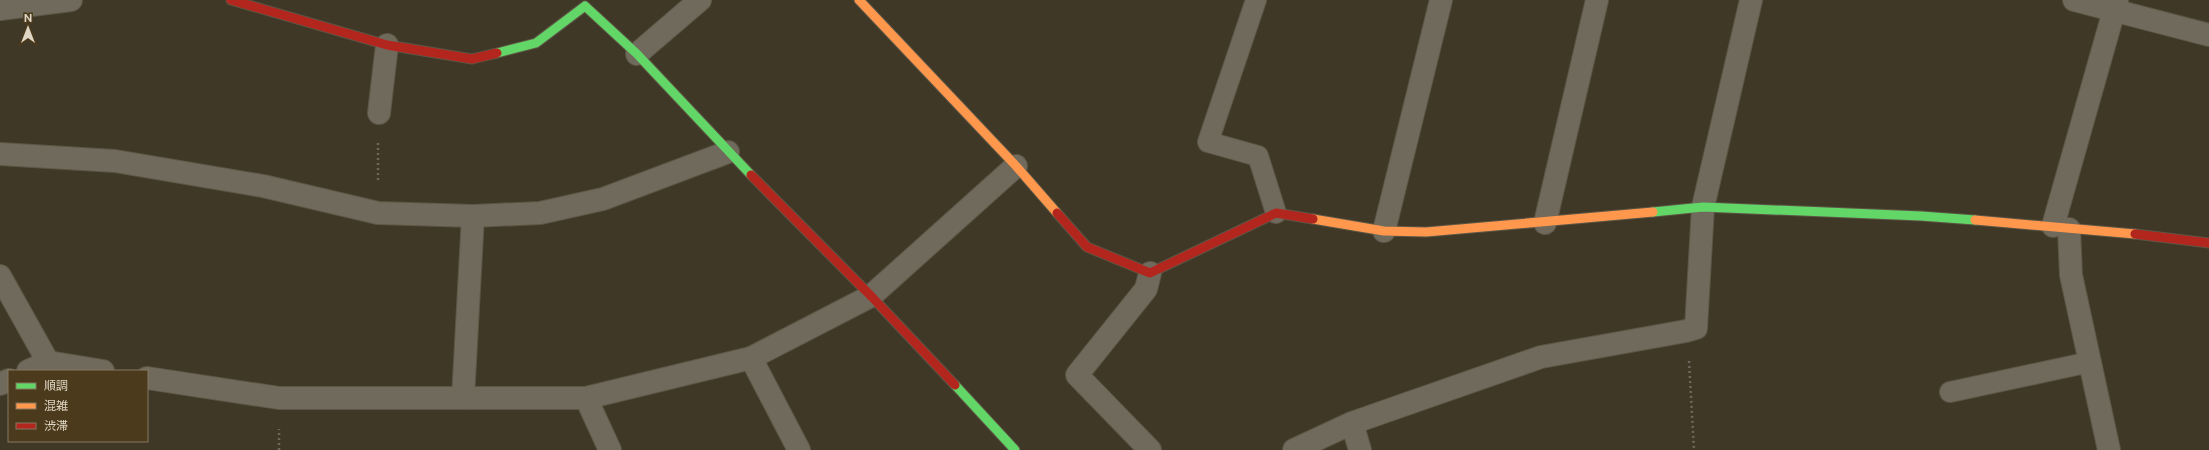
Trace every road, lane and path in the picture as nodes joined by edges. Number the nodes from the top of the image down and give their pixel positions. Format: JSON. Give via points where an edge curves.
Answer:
{"nodes":[{"id":1,"x":71,"y":0,"type":"edge"},
{"id":2,"x":231,"y":0,"type":"edge"},
{"id":3,"x":700,"y":0,"type":"edge"},
{"id":4,"x":859,"y":0,"type":"edge"},
{"id":5,"x":1256,"y":0,"type":"edge"},
{"id":6,"x":1441,"y":0,"type":"edge"},
{"id":7,"x":1597,"y":0,"type":"edge"},
{"id":8,"x":1751,"y":0,"type":"edge"},
{"id":9,"x":2074,"y":0,"type":"edge"},
{"id":10,"x":2116,"y":5,"type":"edge"},
{"id":11,"x":0,"y":9,"type":"edge"},
{"id":12,"x":2209,"y":35,"type":"edge"},
{"id":13,"x":386,"y":45,"type":"junction"},
{"id":14,"x":637,"y":54,"type":"junction"},
{"id":15,"x":379,"y":113,"type":"dead end"},
{"id":16,"x":378,"y":137,"type":"dead end"},
{"id":17,"x":728,"y":152,"type":"junction"},
{"id":18,"x":0,"y":154,"type":"edge"},
{"id":19,"x":1016,"y":166,"type":"junction"},
{"id":20,"x":378,"y":181,"type":"dead end"},
{"id":21,"x":1703,"y":207,"type":"junction"},
{"id":22,"x":1276,"y":213,"type":"junction"},
{"id":23,"x":474,"y":216,"type":"junction"},
{"id":24,"x":1545,"y":223,"type":"junction"},
{"id":25,"x":2061,"y":228,"type":"junction"},
{"id":26,"x":1384,"y":231,"type":"junction"},
{"id":27,"x":2209,"y":243,"type":"edge"},
{"id":28,"x":1150,"y":273,"type":"junction"},
{"id":29,"x":0,"y":276,"type":"edge"},
{"id":30,"x":871,"y":296,"type":"junction"},
{"id":31,"x":1688,"y":353,"type":"dead end"},
{"id":32,"x":751,"y":358,"type":"junction"},
{"id":33,"x":2090,"y":362,"type":"junction"},
{"id":34,"x":38,"y":367,"type":"edge"},
{"id":35,"x":87,"y":370,"type":"edge"},
{"id":36,"x":148,"y":378,"type":"edge"},
{"id":37,"x":1950,"y":392,"type":"dead end"},
{"id":38,"x":463,"y":398,"type":"junction"},
{"id":39,"x":586,"y":398,"type":"junction"},
{"id":40,"x":1352,"y":423,"type":"junction"},
{"id":41,"x":610,"y":450,"type":"edge"},
{"id":42,"x":799,"y":450,"type":"edge"},
{"id":43,"x":1015,"y":450,"type":"edge"},
{"id":44,"x":1150,"y":450,"type":"edge"},
{"id":45,"x":1294,"y":450,"type":"edge"},
{"id":46,"x":1360,"y":450,"type":"edge"},
{"id":47,"x":1694,"y":450,"type":"edge"},
{"id":48,"x":2109,"y":450,"type":"edge"}],
"edges":[{"from":1,"to":11,"type":"street"},
{"from":2,"to":13,"type":"street"},
{"from":3,"to":14,"type":"street"},
{"from":4,"to":19,"type":"street"},
{"from":5,"to":22,"type":"lane","via":[[1208,142],[1258,156]]},
{"from":6,"to":26,"type":"street"},
{"from":7,"to":24,"type":"street"},
{"from":8,"to":21,"type":"street"},
{"from":9,"to":10,"type":"street"},
{"from":10,"to":12,"type":"street"},
{"from":10,"to":25,"type":"street"},
{"from":13,"to":14,"type":"street","via":[[472,59],[536,43],[585,6]]},
{"from":13,"to":15,"type":"street"},
{"from":14,"to":17,"type":"street"},
{"from":16,"to":20,"type":"path"},
{"from":17,"to":23,"type":"street","via":[[603,199],[540,213]]},
{"from":17,"to":30,"type":"street"},
{"from":18,"to":23,"type":"street","via":[[115,161],[263,186],[378,213]]},
{"from":19,"to":28,"type":"street","via":[[1087,247]]},
{"from":19,"to":30,"type":"street"},
{"from":21,"to":24,"type":"street"},
{"from":21,"to":25,"type":"street","via":[[1921,216]]},
{"from":21,"to":40,"type":"street","via":[[1696,328],[1541,357]]},
{"from":22,"to":26,"type":"street"},
{"from":22,"to":28,"type":"street"},
{"from":23,"to":38,"type":"street"},
{"from":24,"to":26,"type":"street","via":[[1426,232]]},
{"from":25,"to":27,"type":"street"},
{"from":25,"to":33,"type":"street"},
{"from":28,"to":44,"type":"street","via":[[1146,289],[1077,375]]},
{"from":29,"to":34,"type":"street"},
{"from":30,"to":32,"type":"street"},
{"from":30,"to":43,"type":"street"},
{"from":31,"to":47,"type":"path"},
{"from":32,"to":39,"type":"street"},
{"from":32,"to":42,"type":"street"},
{"from":33,"to":37,"type":"lane"},
{"from":33,"to":48,"type":"street"},
{"from":34,"to":35,"type":"street"},
{"from":36,"to":38,"type":"street","via":[[279,398]]},
{"from":38,"to":39,"type":"street"},
{"from":39,"to":41,"type":"street"},
{"from":40,"to":45,"type":"street"},
{"from":40,"to":46,"type":"street"}]}
